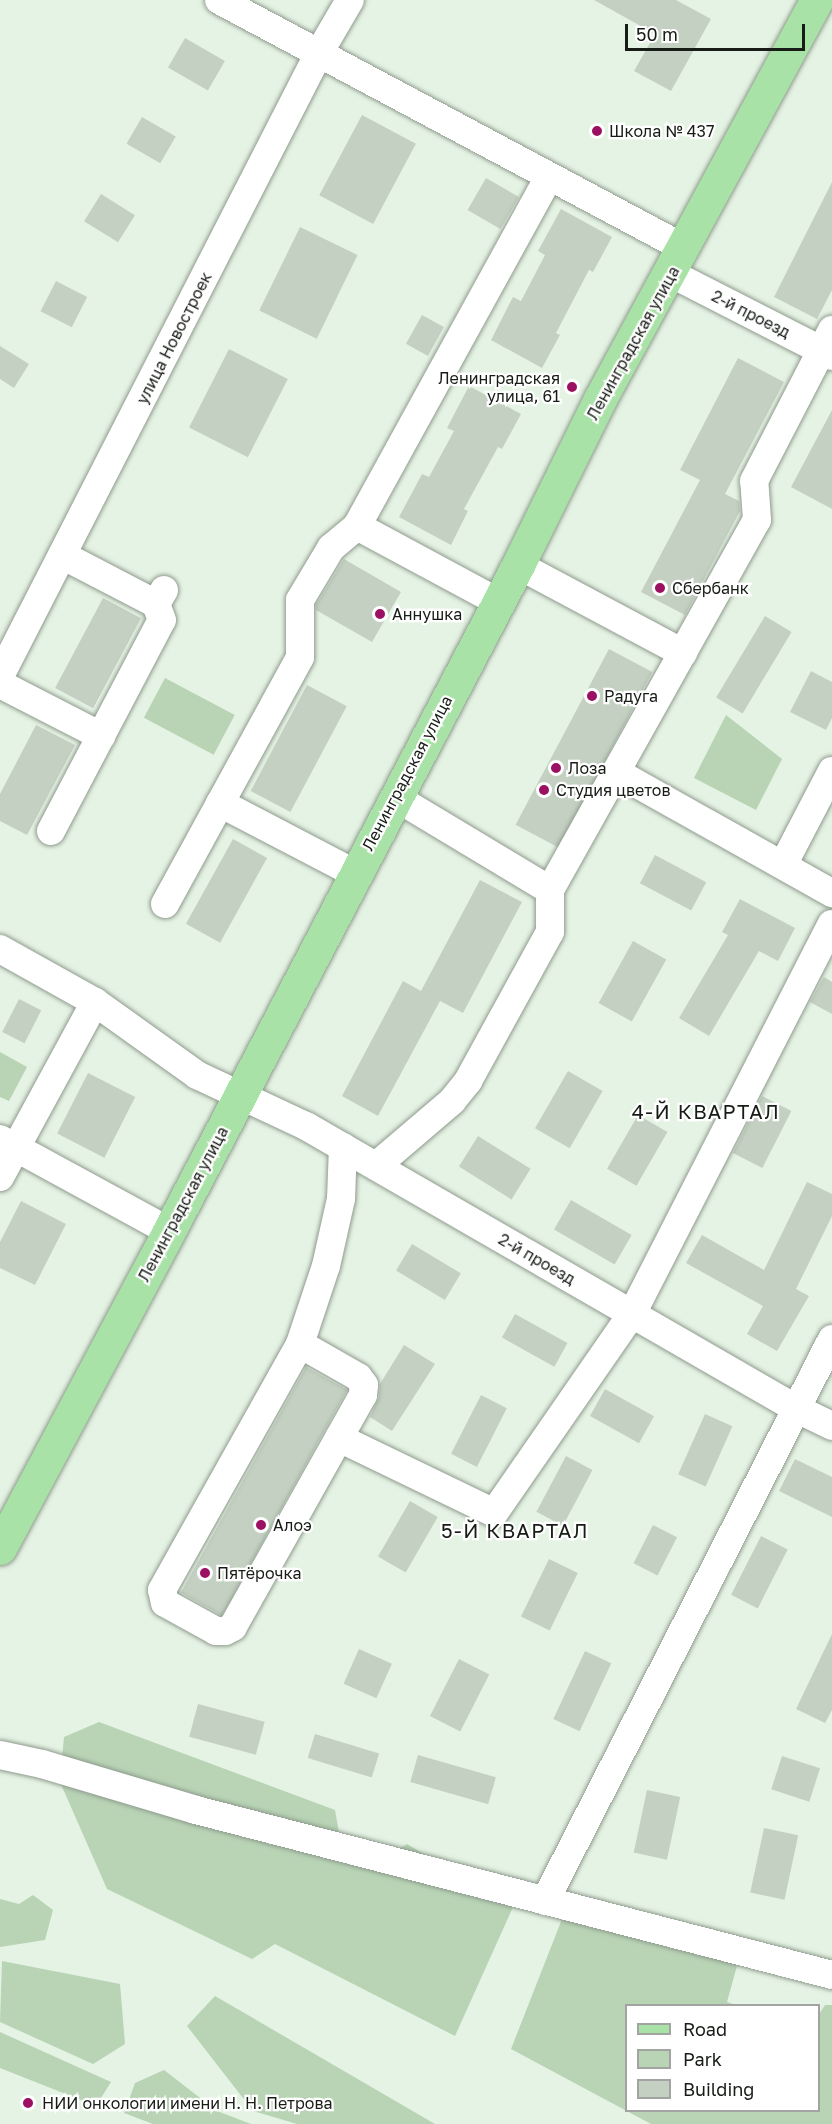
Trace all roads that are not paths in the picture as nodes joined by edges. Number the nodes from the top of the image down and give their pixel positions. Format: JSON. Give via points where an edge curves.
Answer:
{"nodes":[{"id":1,"x":219,"y":0,"type":"edge"},
{"id":2,"x":350,"y":0,"type":"edge"},
{"id":3,"x":817,"y":0,"type":"edge"},
{"id":4,"x":319,"y":53,"type":"junction"},
{"id":5,"x":549,"y":177,"type":"junction"},
{"id":6,"x":677,"y":260,"type":"junction"},
{"id":7,"x":828,"y":345,"type":"edge"},
{"id":8,"x":357,"y":526,"type":"junction"},
{"id":9,"x":62,"y":555,"type":"junction"},
{"id":10,"x":518,"y":565,"type":"junction"},
{"id":11,"x":498,"y":602,"type":"junction"},
{"id":12,"x":683,"y":652,"type":"junction"},
{"id":13,"x":0,"y":676,"type":"edge"},
{"id":14,"x":0,"y":684,"type":"edge"},
{"id":15,"x":100,"y":736,"type":"junction"},
{"id":16,"x":832,"y":771,"type":"edge"},
{"id":17,"x":616,"y":772,"type":"junction"},
{"id":18,"x":395,"y":797,"type":"junction"},
{"id":19,"x":220,"y":803,"type":"junction"},
{"id":20,"x":51,"y":831,"type":"dead end"},
{"id":21,"x":783,"y":866,"type":"junction"},
{"id":22,"x":354,"y":873,"type":"junction"},
{"id":23,"x":550,"y":890,"type":"junction"},
{"id":24,"x":832,"y":893,"type":"edge"},
{"id":25,"x":165,"y":904,"type":"dead end"},
{"id":26,"x":832,"y":924,"type":"edge"},
{"id":27,"x":2,"y":955,"type":"edge"},
{"id":28,"x":95,"y":1002,"type":"junction"},
{"id":29,"x":239,"y":1096,"type":"junction"},
{"id":30,"x":8,"y":1144,"type":"edge"},
{"id":31,"x":343,"y":1148,"type":"junction"},
{"id":32,"x":376,"y":1166,"type":"junction"},
{"id":33,"x":0,"y":1177,"type":"edge"},
{"id":34,"x":169,"y":1231,"type":"junction"},
{"id":35,"x":632,"y":1314,"type":"junction"},
{"id":36,"x":832,"y":1339,"type":"edge"},
{"id":37,"x":300,"y":1344,"type":"junction"},
{"id":38,"x":795,"y":1408,"type":"junction"},
{"id":39,"x":832,"y":1426,"type":"edge"},
{"id":40,"x":339,"y":1438,"type":"junction"},
{"id":41,"x":0,"y":1548,"type":"edge"},
{"id":42,"x":0,"y":1755,"type":"edge"},
{"id":43,"x":545,"y":1901,"type":"junction"},
{"id":44,"x":832,"y":1975,"type":"edge"}],
"edges":[{"from":1,"to":4,"type":"street","name":"2-й проезд"},
{"from":2,"to":4,"type":"street","name":"улица Новостроек"},
{"from":3,"to":6,"type":"main road","name":"Ленинградская улица"},
{"from":4,"to":5,"type":"street","name":"2-й проезд"},
{"from":4,"to":9,"type":"street","name":"улица Новостроек"},
{"from":5,"to":6,"type":"street","name":"2-й проезд"},
{"from":5,"to":8,"type":"street"},
{"from":6,"to":7,"type":"street","name":"2-й проезд"},
{"from":6,"to":10,"type":"main road","name":"Ленинградская улица","via":[[600,399]]},
{"from":7,"to":12,"type":"street","via":[[754,481],[757,520]]},
{"from":8,"to":11,"type":"street"},
{"from":8,"to":19,"type":"street","via":[[331,548],[300,600],[300,657]]},
{"from":9,"to":13,"type":"street","name":"улица Новостроек"},
{"from":9,"to":15,"type":"street","via":[[160,597],[162,620]]},
{"from":10,"to":11,"type":"main road","name":"Ленинградская улица"},
{"from":10,"to":12,"type":"street"},
{"from":11,"to":18,"type":"main road","name":"Ленинградская улица"},
{"from":12,"to":17,"type":"street"},
{"from":14,"to":15,"type":"street"},
{"from":15,"to":20,"type":"street"},
{"from":16,"to":21,"type":"street"},
{"from":17,"to":21,"type":"street"},
{"from":17,"to":23,"type":"street"},
{"from":18,"to":22,"type":"main road","name":"Ленинградская улица"},
{"from":18,"to":23,"type":"street"},
{"from":19,"to":22,"type":"street"},
{"from":19,"to":25,"type":"street"},
{"from":21,"to":24,"type":"street"},
{"from":22,"to":29,"type":"main road","name":"Ленинградская улица"},
{"from":23,"to":32,"type":"street","via":[[550,932],[468,1081],[452,1101]]},
{"from":26,"to":35,"type":"street"},
{"from":27,"to":28,"type":"street","name":"2-й проезд"},
{"from":28,"to":29,"type":"street","name":"2-й проезд","via":[[197,1075]]},
{"from":28,"to":30,"type":"street"},
{"from":29,"to":31,"type":"street","name":"2-й проезд","via":[[306,1126]]},
{"from":29,"to":34,"type":"main road","name":"Ленинградская улица"},
{"from":30,"to":33,"type":"street"},
{"from":30,"to":34,"type":"street"},
{"from":31,"to":32,"type":"street","name":"2-й проезд"},
{"from":31,"to":37,"type":"street","via":[[341,1199],[326,1266]]},
{"from":32,"to":35,"type":"street","name":"2-й проезд"},
{"from":34,"to":41,"type":"main road","name":"Ленинградская улица"},
{"from":35,"to":38,"type":"street","name":"2-й проезд"},
{"from":35,"to":40,"type":"street","via":[[494,1513]]},
{"from":36,"to":38,"type":"street"},
{"from":37,"to":40,"type":"street","via":[[358,1377],[364,1385],[363,1395]]},
{"from":37,"to":40,"type":"street","via":[[162,1590],[165,1603],[216,1631],[233,1627]]},
{"from":38,"to":39,"type":"street","name":"2-й проезд"},
{"from":38,"to":43,"type":"street"},
{"from":42,"to":43,"type":"street"},
{"from":43,"to":44,"type":"street"}]}
